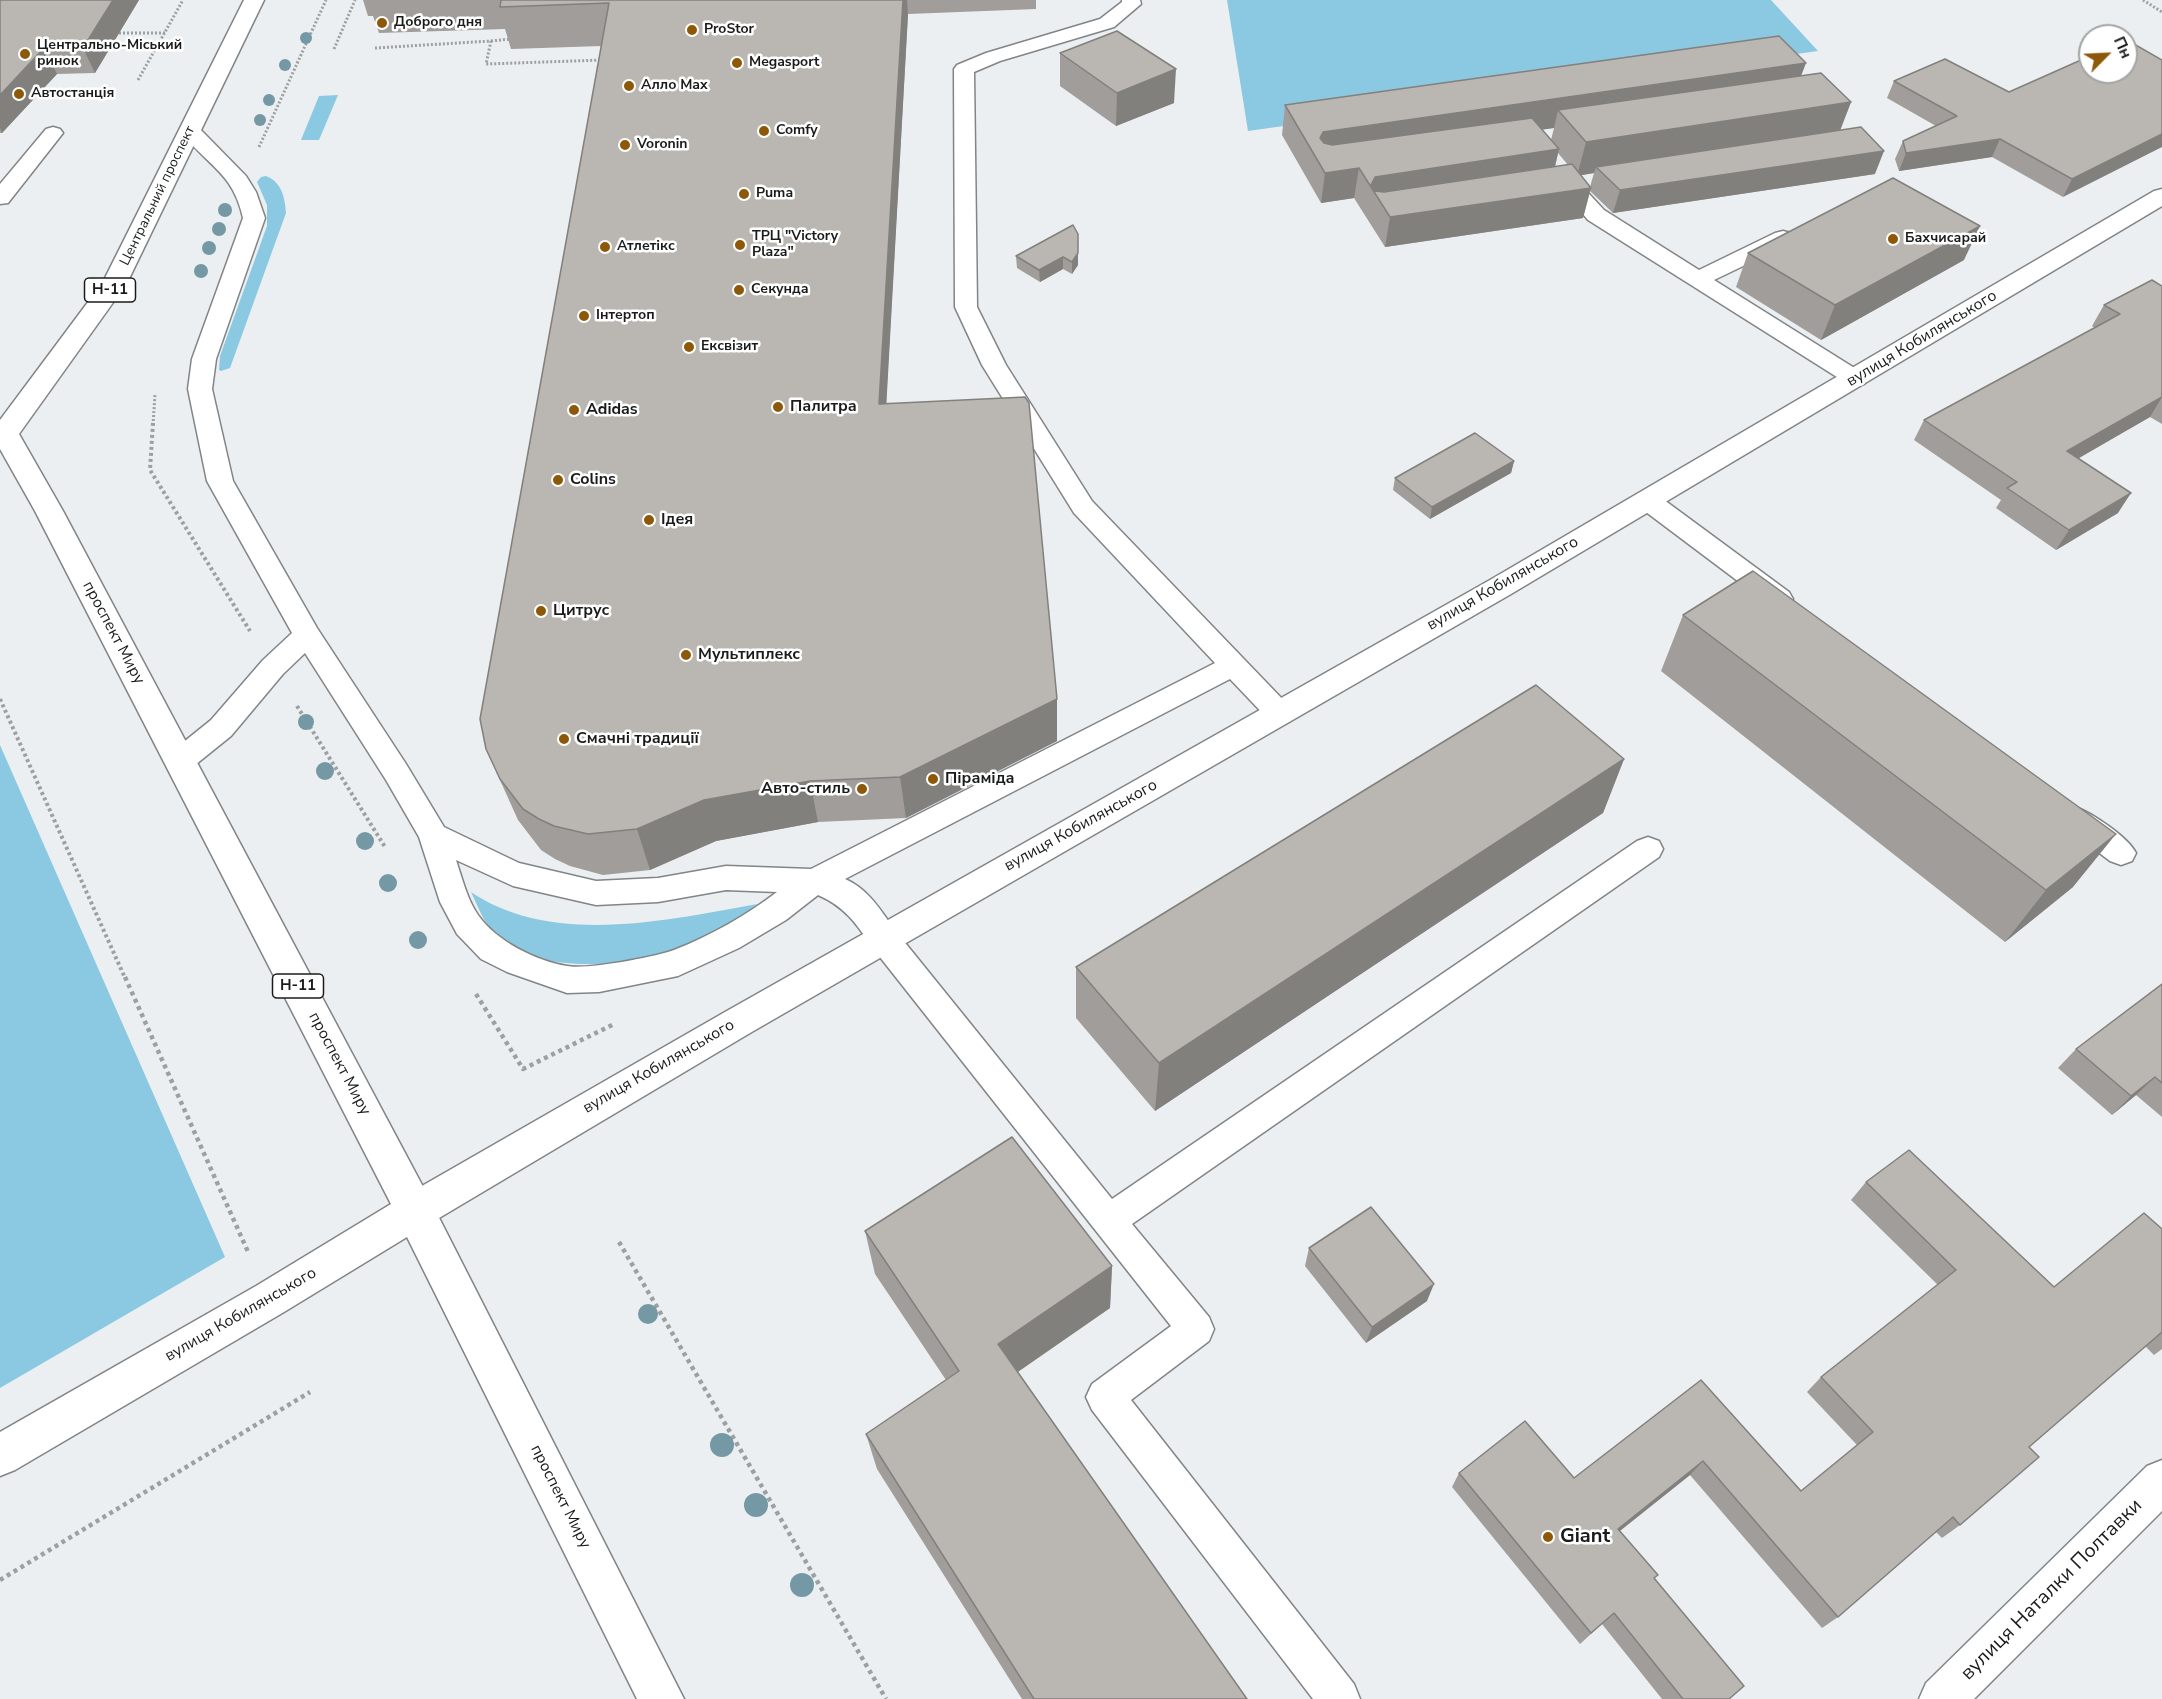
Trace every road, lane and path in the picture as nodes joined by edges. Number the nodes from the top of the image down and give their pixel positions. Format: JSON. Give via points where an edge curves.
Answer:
{"nodes":[{"id":1,"x":183,"y":0,"type":"edge"},
{"id":2,"x":254,"y":0,"type":"edge"},
{"id":3,"x":355,"y":0,"type":"edge"},
{"id":4,"x":1131,"y":0,"type":"edge"},
{"id":5,"x":2143,"y":0,"type":"edge"},
{"id":6,"x":2162,"y":12,"type":"edge"},
{"id":7,"x":105,"y":33,"type":"edge"},
{"id":8,"x":165,"y":33,"type":"junction"},
{"id":9,"x":514,"y":39,"type":"dead end"},
{"id":10,"x":491,"y":41,"type":"junction"},
{"id":11,"x":375,"y":48,"type":"dead end"},
{"id":12,"x":334,"y":49,"type":"dead end"},
{"id":13,"x":606,"y":59,"type":"edge"},
{"id":14,"x":138,"y":80,"type":"dead end"},
{"id":15,"x":191,"y":131,"type":"junction"},
{"id":16,"x":53,"y":133,"type":"dead end"},
{"id":17,"x":1545,"y":155,"type":"edge"},
{"id":18,"x":1593,"y":183,"type":"dead end"},
{"id":19,"x":1570,"y":186,"type":"junction"},
{"id":20,"x":1547,"y":190,"type":"edge"},
{"id":21,"x":2162,"y":196,"type":"edge"},
{"id":22,"x":0,"y":198,"type":"edge"},
{"id":23,"x":1802,"y":229,"type":"edge"},
{"id":24,"x":1698,"y":279,"type":"junction"},
{"id":25,"x":1856,"y":379,"type":"junction"},
{"id":26,"x":2,"y":434,"type":"edge"},
{"id":27,"x":1647,"y":500,"type":"junction"},
{"id":28,"x":1799,"y":613,"type":"edge"},
{"id":29,"x":307,"y":635,"type":"junction"},
{"id":30,"x":1234,"y":665,"type":"junction"},
{"id":31,"x":0,"y":699,"type":"edge"},
{"id":32,"x":1280,"y":714,"type":"junction"},
{"id":33,"x":180,"y":760,"type":"junction"},
{"id":34,"x":2055,"y":804,"type":"edge"},
{"id":35,"x":433,"y":835,"type":"junction"},
{"id":36,"x":1648,"y":849,"type":"dead end"},
{"id":37,"x":2121,"y":853,"type":"dead end"},
{"id":38,"x":814,"y":881,"type":"junction"},
{"id":39,"x":883,"y":938,"type":"junction"},
{"id":40,"x":416,"y":1211,"type":"junction"},
{"id":41,"x":1108,"y":1221,"type":"junction"},
{"id":42,"x":619,"y":1242,"type":"dead end"},
{"id":43,"x":249,"y":1255,"type":"dead end"},
{"id":44,"x":310,"y":1392,"type":"dead end"},
{"id":45,"x":0,"y":1455,"type":"edge"},
{"id":46,"x":2162,"y":1481,"type":"edge"},
{"id":47,"x":0,"y":1580,"type":"edge"},
{"id":48,"x":661,"y":1699,"type":"edge"},
{"id":49,"x":886,"y":1699,"type":"edge"},
{"id":50,"x":1339,"y":1699,"type":"edge"},
{"id":51,"x":1942,"y":1699,"type":"edge"}],
"edges":[{"from":1,"to":8,"type":"path"},
{"from":2,"to":15,"type":"main road","name":"Центральний проспект","number":"Н-11"},
{"from":3,"to":12,"type":"path"},
{"from":4,"to":30,"type":"lane","via":[[1132,4],[1107,22],[964,69],[966,307],[1005,383],[1083,507]]},
{"from":5,"to":6,"type":"path"},
{"from":7,"to":8,"type":"path"},
{"from":8,"to":14,"type":"path"},
{"from":9,"to":10,"type":"path"},
{"from":10,"to":11,"type":"path"},
{"from":10,"to":13,"type":"path","via":[[486,64]]},
{"from":15,"to":26,"type":"main road","name":"Центральний проспект","number":"Н-11","via":[[115,283]]},
{"from":15,"to":29,"type":"lane","via":[[242,184],[254,218],[204,359],[201,389],[214,460],[220,481]]},
{"from":16,"to":22,"type":"lane"},
{"from":17,"to":19,"type":"lane"},
{"from":18,"to":19,"type":"lane"},
{"from":19,"to":20,"type":"lane"},
{"from":19,"to":24,"type":"lane","via":[[1596,215]]},
{"from":21,"to":25,"type":"main road","name":"вулиця Кобилянського"},
{"from":23,"to":24,"type":"lane"},
{"from":24,"to":25,"type":"lane"},
{"from":25,"to":27,"type":"main road","name":"вулиця Кобилянського"},
{"from":26,"to":33,"type":"main road","name":"проспект Миру","number":"Н-11","via":[[49,511]]},
{"from":27,"to":28,"type":"lane"},
{"from":27,"to":32,"type":"main road","name":"вулиця Кобилянського"},
{"from":29,"to":33,"type":"lane","via":[[273,667],[221,728]]},
{"from":29,"to":35,"type":"lane"},
{"from":30,"to":32,"type":"lane"},
{"from":30,"to":38,"type":"lane"},
{"from":31,"to":43,"type":"path"},
{"from":32,"to":39,"type":"main road","name":"вулиця Кобилянського"},
{"from":33,"to":40,"type":"main road","name":"проспект Миру","number":"Н-11"},
{"from":34,"to":37,"type":"lane"},
{"from":35,"to":38,"type":"lane","via":[[513,874],[597,893],[658,890],[726,878]]},
{"from":35,"to":38,"type":"lane","via":[[455,902],[468,925],[492,950],[567,980],[599,979],[678,963],[775,911]]},
{"from":36,"to":41,"type":"lane"},
{"from":38,"to":39,"type":"lane","via":[[833,886],[858,901]]},
{"from":39,"to":40,"type":"main road","name":"вулиця Кобилянського"},
{"from":39,"to":41,"type":"lane"},
{"from":40,"to":45,"type":"main road","name":"вулиця Кобилянського"},
{"from":40,"to":48,"type":"main road","name":"проспект Миру"},
{"from":41,"to":50,"type":"lane","via":[[1196,1329],[1105,1397]]},
{"from":42,"to":49,"type":"path"},
{"from":44,"to":47,"type":"path"},
{"from":46,"to":51,"type":"main road","name":"вулиця Наталки Полтавки"}]}
